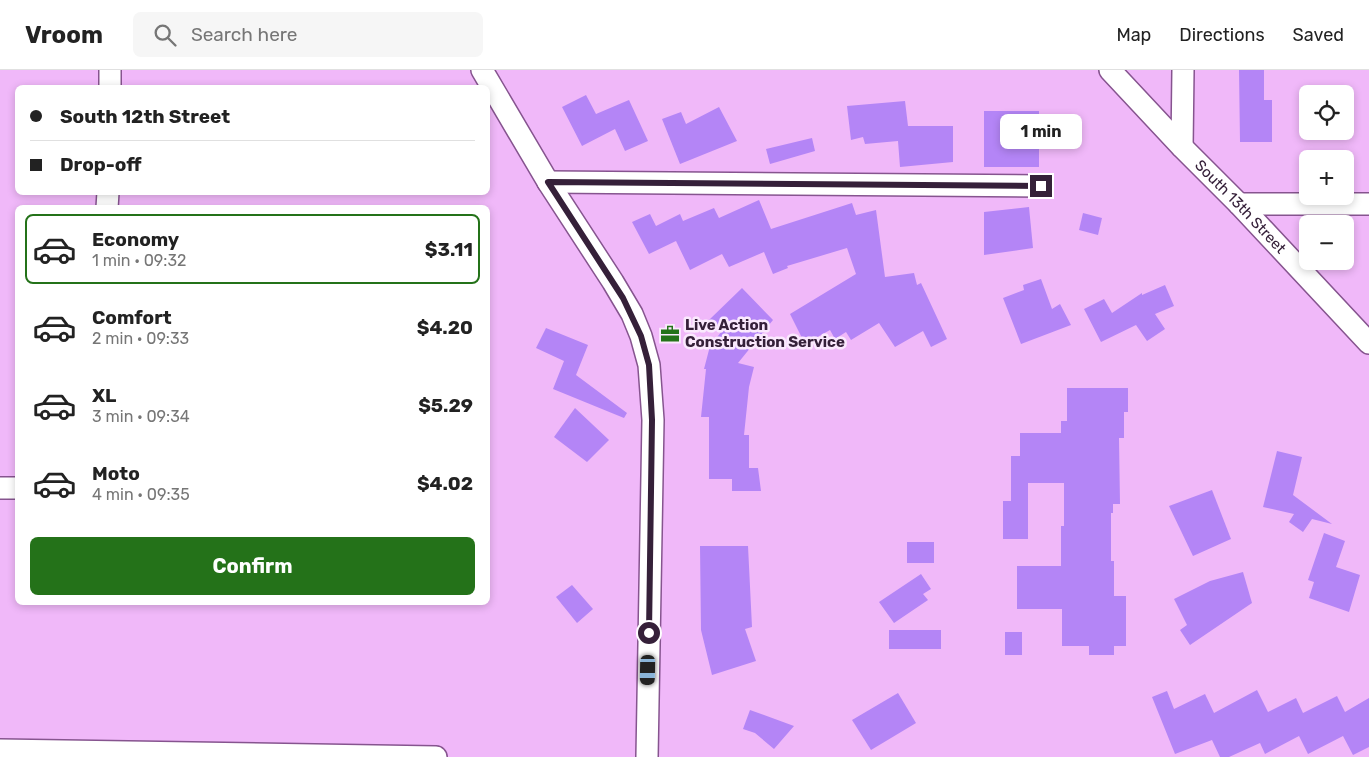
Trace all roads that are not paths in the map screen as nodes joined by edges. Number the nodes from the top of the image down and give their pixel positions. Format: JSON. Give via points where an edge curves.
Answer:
{"nodes":[{"id":1,"x":110,"y":70,"type":"edge"},
{"id":2,"x":482,"y":70,"type":"edge"},
{"id":3,"x":1110,"y":70,"type":"edge"},
{"id":4,"x":1183,"y":70,"type":"edge"},
{"id":5,"x":110,"y":85,"type":"edge"},
{"id":6,"x":1182,"y":147,"type":"junction"},
{"id":7,"x":548,"y":182,"type":"junction"},
{"id":8,"x":1041,"y":186,"type":"dead end"},
{"id":9,"x":1239,"y":204,"type":"junction"},
{"id":10,"x":1369,"y":204,"type":"edge"},
{"id":11,"x":1369,"y":343,"type":"edge"},
{"id":12,"x":0,"y":488,"type":"edge"},
{"id":13,"x":15,"y":488,"type":"edge"},
{"id":14,"x":0,"y":750,"type":"edge"},
{"id":15,"x":436,"y":757,"type":"edge"},
{"id":16,"x":647,"y":757,"type":"edge"}],
"edges":[{"from":1,"to":5,"type":"street"},
{"from":2,"to":7,"type":"street"},
{"from":3,"to":6,"type":"street","name":"South 13th Street"},
{"from":4,"to":6,"type":"street"},
{"from":6,"to":9,"type":"street","name":"South 13th Street"},
{"from":7,"to":8,"type":"street"},
{"from":7,"to":16,"type":"street","via":[[623,298],[641,336],[649,365],[652,420]]},
{"from":9,"to":10,"type":"street"},
{"from":9,"to":11,"type":"street","name":"South 13th Street"},
{"from":12,"to":13,"type":"street"},
{"from":14,"to":15,"type":"street"}]}
